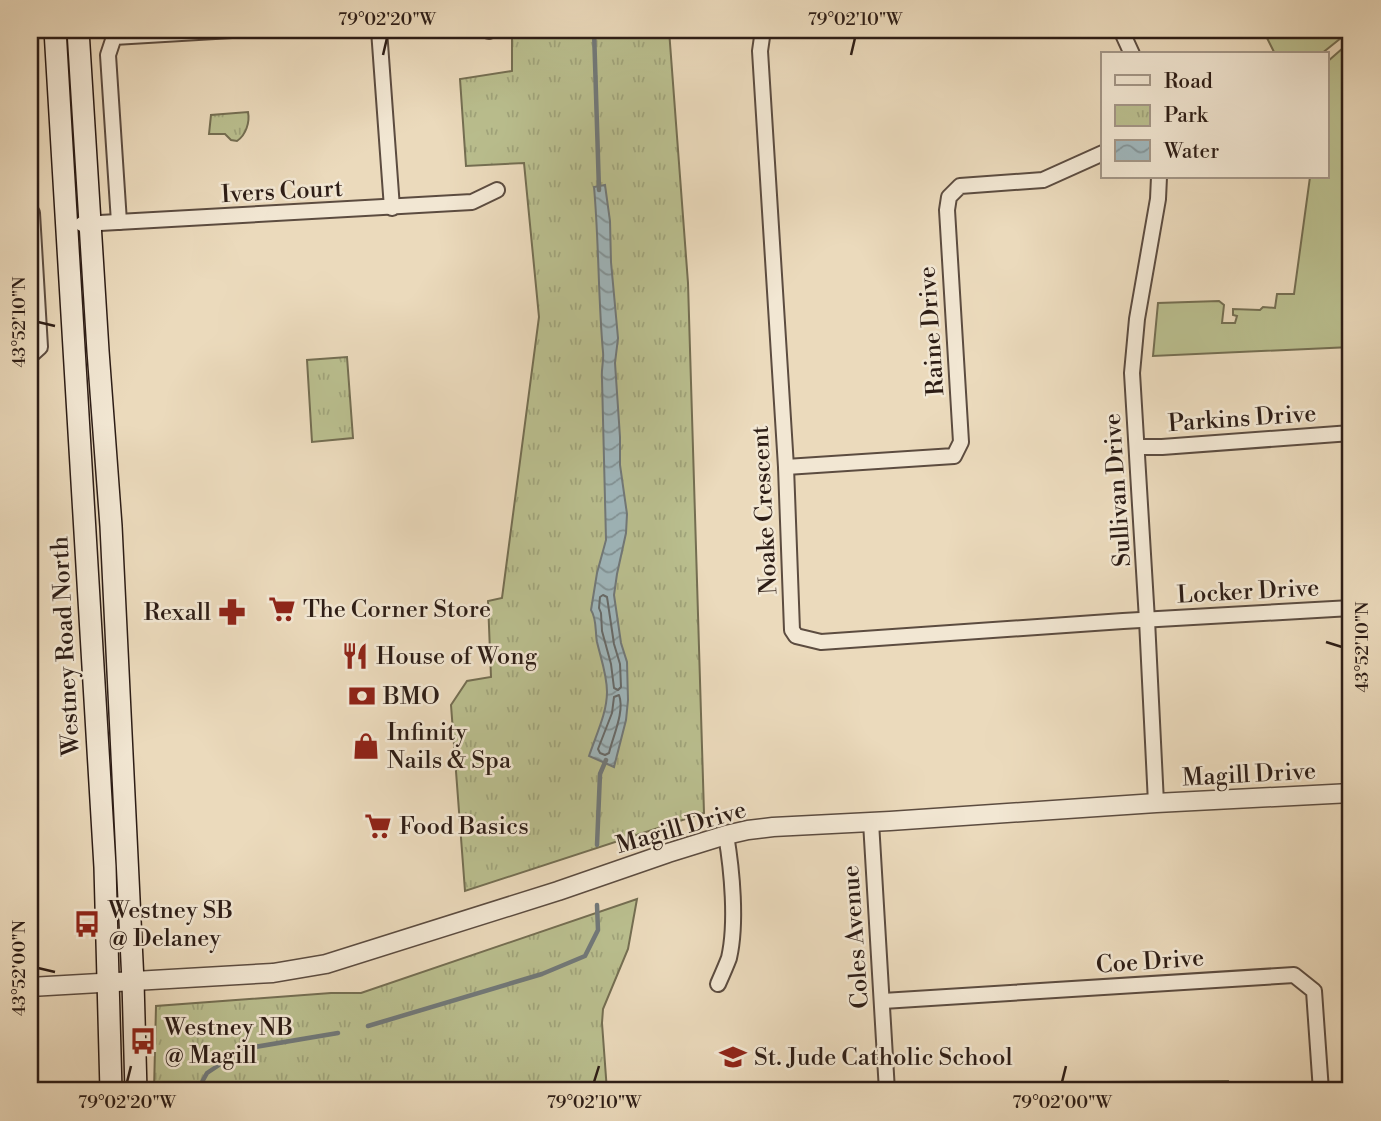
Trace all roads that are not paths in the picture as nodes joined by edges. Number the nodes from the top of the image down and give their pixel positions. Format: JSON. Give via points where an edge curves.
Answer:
{"nodes":[{"id":1,"x":55,"y":30,"type":"edge"},
{"id":2,"x":78,"y":30,"type":"edge"},
{"id":3,"x":232,"y":30,"type":"edge"},
{"id":4,"x":379,"y":30,"type":"edge"},
{"id":5,"x":763,"y":30,"type":"edge"},
{"id":6,"x":1121,"y":30,"type":"edge"},
{"id":7,"x":1131,"y":52,"type":"edge"},
{"id":8,"x":1101,"y":154,"type":"edge"},
{"id":9,"x":1159,"y":178,"type":"edge"},
{"id":10,"x":497,"y":190,"type":"dead end"},
{"id":11,"x":391,"y":208,"type":"junction"},
{"id":12,"x":30,"y":210,"type":"edge"},
{"id":13,"x":118,"y":222,"type":"junction"},
{"id":14,"x":90,"y":223,"type":"junction"},
{"id":15,"x":66,"y":225,"type":"junction"},
{"id":16,"x":30,"y":356,"type":"edge"},
{"id":17,"x":1351,"y":433,"type":"edge"},
{"id":18,"x":1136,"y":447,"type":"junction"},
{"id":19,"x":786,"y":467,"type":"junction"},
{"id":20,"x":1351,"y":608,"type":"edge"},
{"id":21,"x":1147,"y":620,"type":"junction"},
{"id":22,"x":1351,"y":793,"type":"edge"},
{"id":23,"x":1156,"y":803,"type":"junction"},
{"id":24,"x":871,"y":822,"type":"junction"},
{"id":25,"x":726,"y":835,"type":"junction"},
{"id":26,"x":121,"y":983,"type":"junction"},
{"id":27,"x":718,"y":984,"type":"dead end"},
{"id":28,"x":30,"y":987,"type":"edge"},
{"id":29,"x":883,"y":1001,"type":"junction"},
{"id":30,"x":111,"y":1091,"type":"edge"},
{"id":31,"x":136,"y":1091,"type":"edge"},
{"id":32,"x":887,"y":1091,"type":"edge"},
{"id":33,"x":1321,"y":1091,"type":"edge"}],
"edges":[{"from":1,"to":15,"type":"main road","name":"Westney Road North"},
{"from":2,"to":14,"type":"main road","name":"Westney Road North"},
{"from":3,"to":13,"type":"street","via":[[114,37],[108,55]]},
{"from":4,"to":11,"type":"street"},
{"from":5,"to":19,"type":"street","name":"Noake Crescent","via":[[760,51]]},
{"from":6,"to":7,"type":"street"},
{"from":8,"to":19,"type":"street","name":"Raine Drive","via":[[1043,180],[960,186],[949,197],[961,442],[954,456]]},
{"from":9,"to":18,"type":"street","name":"Sullivan Drive","via":[[1132,373]]},
{"from":10,"to":11,"type":"street","name":"Ivers Court","via":[[472,202]]},
{"from":11,"to":13,"type":"street","name":"Ivers Court"},
{"from":12,"to":16,"type":"street","via":[[40,347]]},
{"from":13,"to":14,"type":"street","name":"Ivers Court"},
{"from":14,"to":15,"type":"street","name":"Ivers Court"},
{"from":14,"to":26,"type":"main road","name":"Westney Road North","via":[[111,526]]},
{"from":15,"to":26,"type":"main road","name":"Westney Road North","via":[[105,867]]},
{"from":17,"to":18,"type":"street","name":"Parkins Drive"},
{"from":18,"to":21,"type":"street","name":"Sullivan Drive"},
{"from":19,"to":21,"type":"street","name":"Noake Crescent","via":[[792,630],[796,636],[821,642]]},
{"from":20,"to":21,"type":"street","name":"Locker Drive"},
{"from":21,"to":23,"type":"street","name":"Sullivan Drive"},
{"from":22,"to":23,"type":"street","name":"Magill Drive"},
{"from":23,"to":24,"type":"street","name":"Magill Drive"},
{"from":24,"to":25,"type":"street","name":"Magill Drive","via":[[773,827]]},
{"from":24,"to":29,"type":"street","name":"Coles Avenue"},
{"from":25,"to":26,"type":"street","name":"Magill Drive","via":[[326,964]]},
{"from":25,"to":27,"type":"street","via":[[733,932]]},
{"from":26,"to":28,"type":"street","name":"Magill Drive"},
{"from":26,"to":30,"type":"main road","name":"Westney Road North","via":[[110,1012]]},
{"from":26,"to":31,"type":"main road","name":"Westney Road North"},
{"from":29,"to":32,"type":"street","name":"Coles Avenue"},
{"from":29,"to":33,"type":"street","name":"Coe Drive","via":[[1294,975],[1314,990]]}]}
